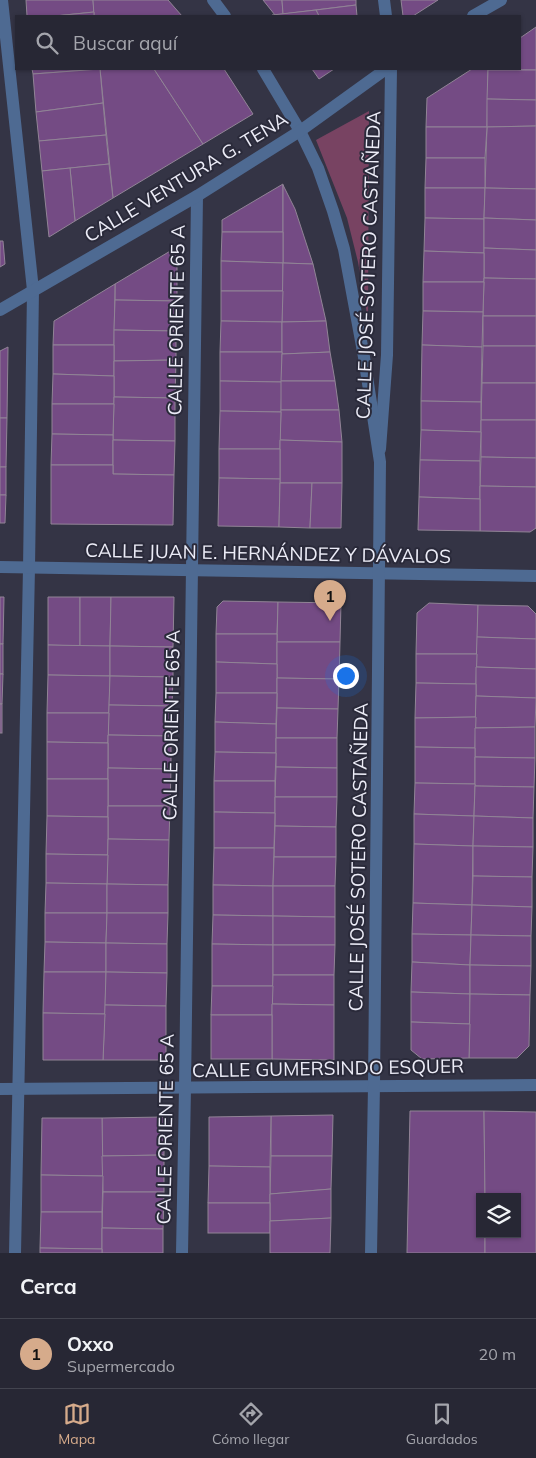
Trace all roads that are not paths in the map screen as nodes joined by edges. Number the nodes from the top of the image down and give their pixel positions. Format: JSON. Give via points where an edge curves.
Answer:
{"nodes":[{"id":1,"x":2,"y":0,"type":"edge"},
{"id":2,"x":213,"y":0,"type":"edge"},
{"id":3,"x":384,"y":0,"type":"edge"},
{"id":4,"x":501,"y":0,"type":"edge"},
{"id":5,"x":224,"y":15,"type":"edge"},
{"id":6,"x":386,"y":15,"type":"edge"},
{"id":7,"x":475,"y":15,"type":"edge"},
{"id":8,"x":264,"y":70,"type":"edge"},
{"id":9,"x":385,"y":70,"type":"edge"},
{"id":10,"x":392,"y":70,"type":"edge"},
{"id":11,"x":300,"y":132,"type":"junction"},
{"id":12,"x":197,"y":196,"type":"junction"},
{"id":13,"x":33,"y":290,"type":"junction"},
{"id":14,"x":0,"y":310,"type":"edge"},
{"id":15,"x":380,"y":462,"type":"junction"},
{"id":16,"x":0,"y":567,"type":"edge"},
{"id":17,"x":29,"y":568,"type":"junction"},
{"id":18,"x":192,"y":570,"type":"junction"},
{"id":19,"x":379,"y":574,"type":"junction"},
{"id":20,"x":536,"y":576,"type":"edge"},
{"id":21,"x":536,"y":1085,"type":"edge"},
{"id":22,"x":374,"y":1086,"type":"junction"},
{"id":23,"x":186,"y":1088,"type":"junction"},
{"id":24,"x":0,"y":1089,"type":"edge"},
{"id":25,"x":17,"y":1089,"type":"junction"},
{"id":26,"x":15,"y":1253,"type":"edge"},
{"id":27,"x":182,"y":1253,"type":"edge"},
{"id":28,"x":371,"y":1253,"type":"edge"}],
"edges":[{"from":1,"to":13,"type":"street"},
{"from":2,"to":5,"type":"street"},
{"from":3,"to":6,"type":"street"},
{"from":4,"to":7,"type":"street"},
{"from":8,"to":11,"type":"street","name":"CALLE JOSÉ SOTERO CASTAÑEDA"},
{"from":9,"to":11,"type":"street","name":"CALLE VENTURA G. TENA"},
{"from":10,"to":15,"type":"street","name":"CALLE JOSÉ SOTERO CASTAÑEDA","via":[[387,355]]},
{"from":11,"to":12,"type":"street","name":"CALLE VENTURA G. TENA"},
{"from":11,"to":15,"type":"street","name":"CALLE JOSÉ SOTERO CASTAÑEDA","via":[[318,168],[344,249]]},
{"from":12,"to":13,"type":"street","name":"CALLE VENTURA G. TENA"},
{"from":12,"to":18,"type":"street","name":"CALLE ORIENTE 65 A"},
{"from":13,"to":14,"type":"street","name":"CALLE VENTURA G. TENA"},
{"from":13,"to":17,"type":"street"},
{"from":15,"to":19,"type":"street","name":"CALLE JOSÉ SOTERO CASTAÑEDA"},
{"from":16,"to":17,"type":"street","name":"CALLE JUAN E. HERNÁNDEZ Y DÁVALOS"},
{"from":17,"to":18,"type":"street","name":"CALLE JUAN E. HERNÁNDEZ Y DÁVALOS"},
{"from":17,"to":25,"type":"street"},
{"from":18,"to":19,"type":"street","name":"CALLE JUAN E. HERNÁNDEZ Y DÁVALOS"},
{"from":18,"to":23,"type":"street","name":"CALLE ORIENTE 65 A"},
{"from":19,"to":20,"type":"street","name":"CALLE JUAN E. HERNÁNDEZ Y DÁVALOS"},
{"from":19,"to":22,"type":"street","name":"CALLE JOSÉ SOTERO CASTAÑEDA"},
{"from":21,"to":22,"type":"street","name":"CALLE GUMERSINDO ESQUER"},
{"from":22,"to":23,"type":"street","name":"CALLE GUMERSINDO ESQUER"},
{"from":22,"to":28,"type":"street","name":"CALLE JOSÉ SOTERO CASTAÑEDA"},
{"from":23,"to":25,"type":"street","name":"CALLE GUMERSINDO ESQUER"},
{"from":23,"to":27,"type":"street","name":"CALLE ORIENTE 65 A"},
{"from":24,"to":25,"type":"street","name":"CALLE GUMERSINDO ESQUER"},
{"from":25,"to":26,"type":"street"}]}
